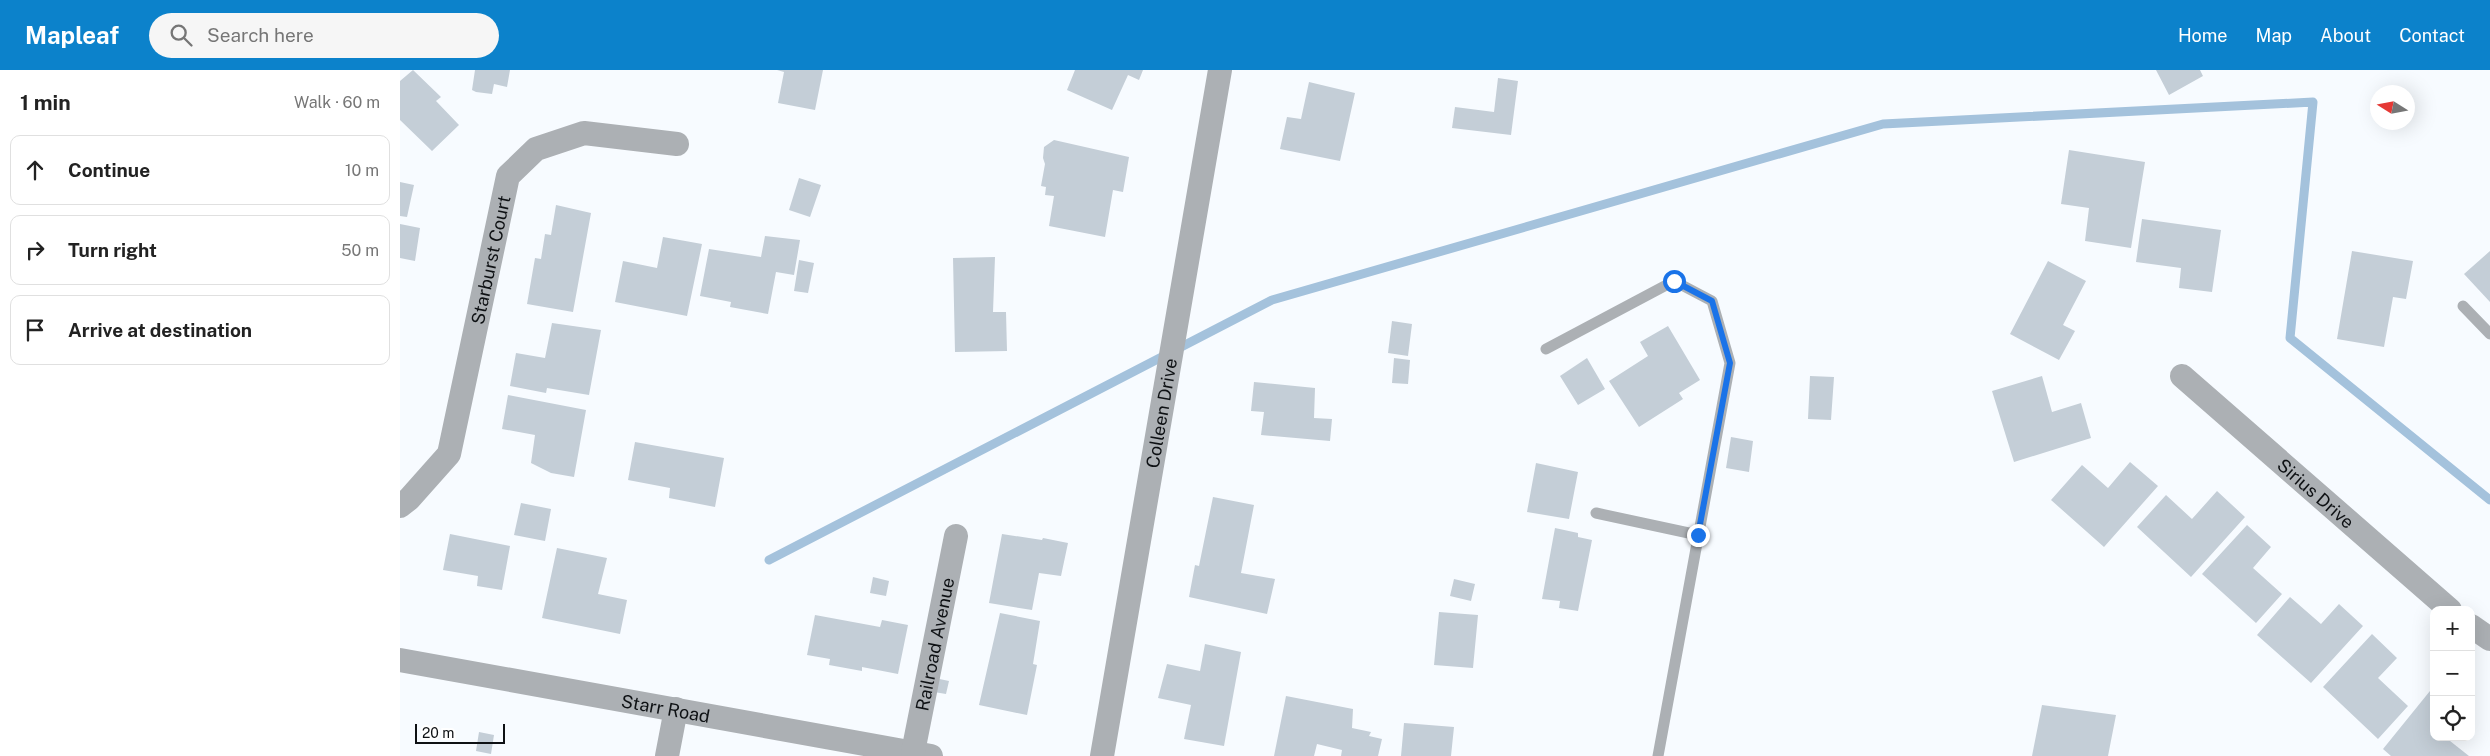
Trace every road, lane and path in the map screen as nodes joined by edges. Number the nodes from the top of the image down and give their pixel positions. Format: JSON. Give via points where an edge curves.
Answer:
{"nodes":[{"id":1,"x":1220,"y":70,"type":"edge"},
{"id":2,"x":677,"y":144,"type":"dead end"},
{"id":3,"x":2463,"y":306,"type":"dead end"},
{"id":4,"x":2490,"y":334,"type":"edge"},
{"id":5,"x":1546,"y":350,"type":"dead end"},
{"id":6,"x":2182,"y":376,"type":"dead end"},
{"id":7,"x":400,"y":506,"type":"edge"},
{"id":8,"x":1596,"y":513,"type":"dead end"},
{"id":9,"x":1698,"y":535,"type":"junction"},
{"id":10,"x":956,"y":536,"type":"dead end"},
{"id":11,"x":2445,"y":606,"type":"edge"},
{"id":12,"x":2475,"y":629,"type":"edge"},
{"id":13,"x":2490,"y":639,"type":"edge"},
{"id":14,"x":400,"y":660,"type":"edge"},
{"id":15,"x":676,"y":709,"type":"junction"},
{"id":16,"x":922,"y":754,"type":"edge"},
{"id":17,"x":667,"y":756,"type":"edge"},
{"id":18,"x":1102,"y":756,"type":"edge"},
{"id":19,"x":1658,"y":756,"type":"edge"}],
"edges":[{"from":1,"to":18,"type":"street","name":"Colleen Drive"},
{"from":2,"to":7,"type":"street","name":"Starburst Court","via":[[584,134],[536,149],[508,176],[449,454]]},
{"from":3,"to":4,"type":"lane"},
{"from":5,"to":9,"type":"lane","via":[[1674,281],[1712,301],[1730,363]]},
{"from":6,"to":11,"type":"street","name":"Sirius Drive"},
{"from":8,"to":9,"type":"lane"},
{"from":9,"to":19,"type":"lane"},
{"from":10,"to":16,"type":"street","name":"Railroad Avenue"},
{"from":12,"to":13,"type":"street"},
{"from":14,"to":15,"type":"street","name":"Starr Road"},
{"from":15,"to":16,"type":"street","name":"Starr Road"},
{"from":15,"to":17,"type":"street"}]}
